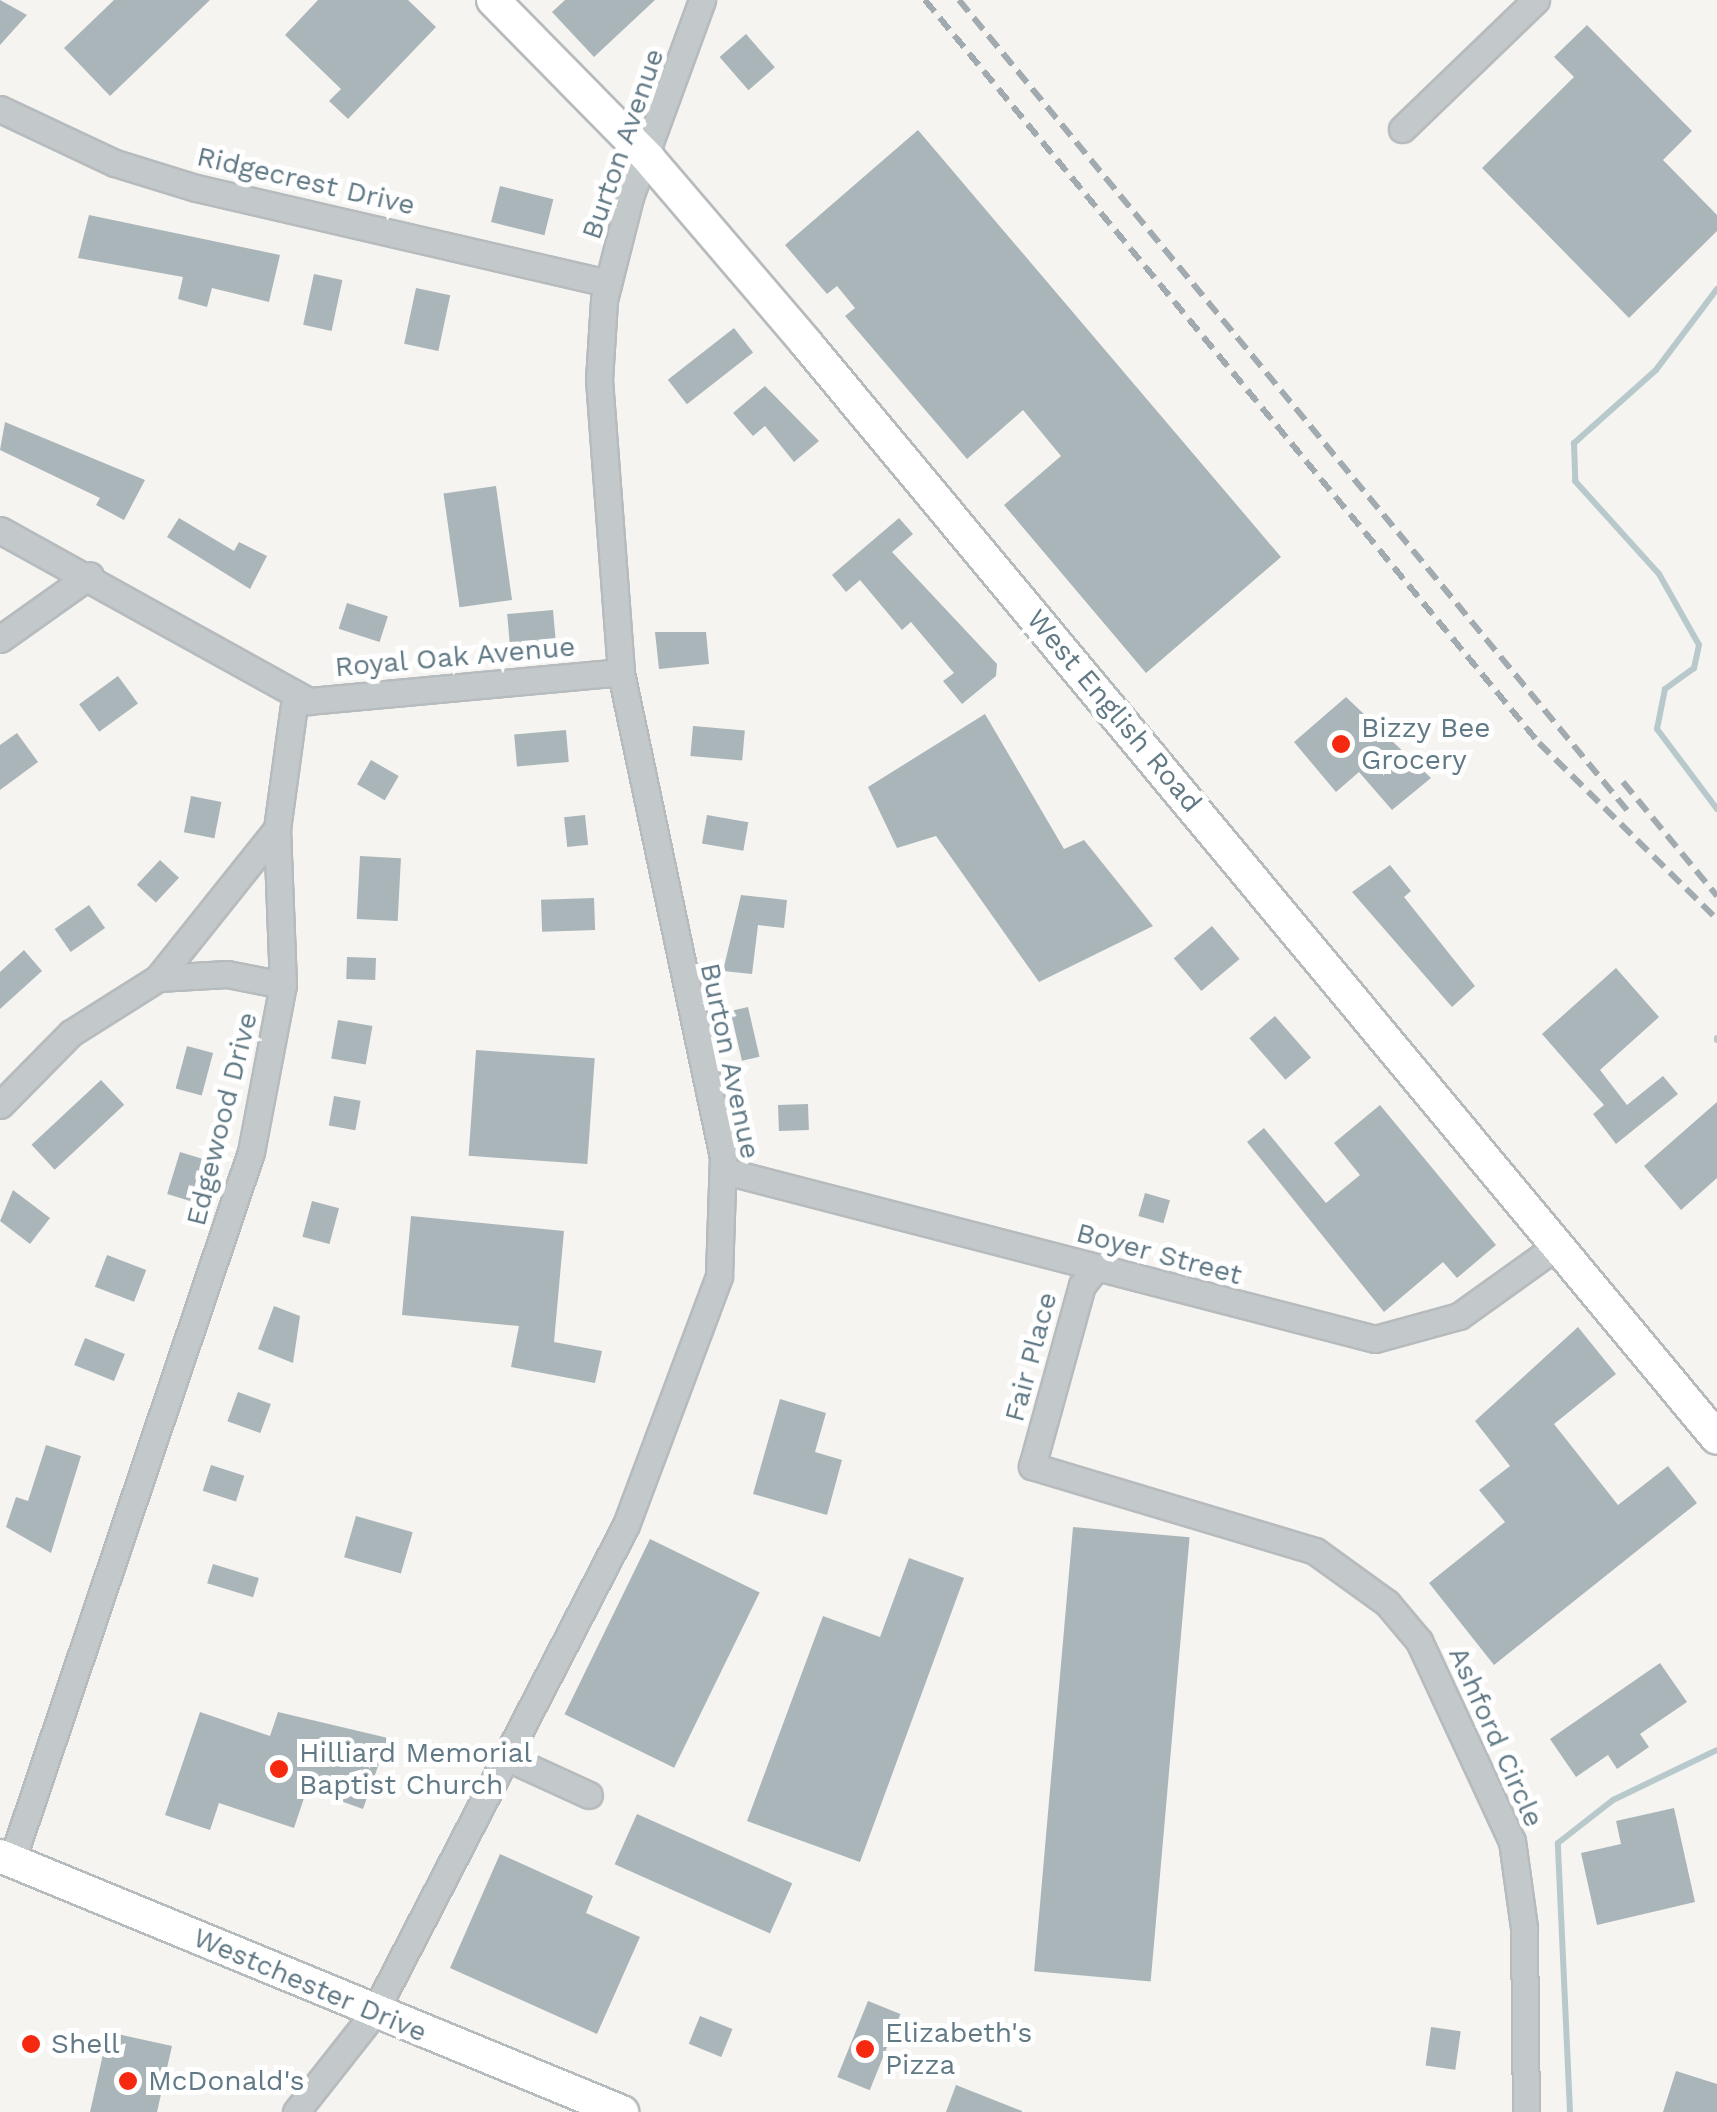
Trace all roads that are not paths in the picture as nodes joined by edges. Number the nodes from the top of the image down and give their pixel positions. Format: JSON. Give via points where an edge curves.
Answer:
{"nodes":[{"id":1,"x":493,"y":0,"type":"edge"},
{"id":2,"x":702,"y":0,"type":"edge"},
{"id":3,"x":1536,"y":0,"type":"edge"},
{"id":4,"x":0,"y":108,"type":"edge"},
{"id":5,"x":1402,"y":129,"type":"dead end"},
{"id":6,"x":649,"y":159,"type":"junction"},
{"id":7,"x":608,"y":283,"type":"junction"},
{"id":8,"x":0,"y":530,"type":"edge"},
{"id":9,"x":90,"y":576,"type":"junction"},
{"id":10,"x":0,"y":639,"type":"edge"},
{"id":11,"x":621,"y":672,"type":"junction"},
{"id":12,"x":295,"y":697,"type":"junction"},
{"id":13,"x":278,"y":829,"type":"junction"},
{"id":14,"x":158,"y":978,"type":"junction"},
{"id":15,"x":284,"y":985,"type":"junction"},
{"id":16,"x":0,"y":1105,"type":"edge"},
{"id":17,"x":724,"y":1171,"type":"junction"},
{"id":18,"x":1558,"y":1245,"type":"junction"},
{"id":19,"x":1096,"y":1268,"type":"junction"},
{"id":20,"x":1717,"y":1438,"type":"edge"},
{"id":21,"x":1032,"y":1466,"type":"joint"},
{"id":22,"x":506,"y":1757,"type":"junction"},
{"id":23,"x":589,"y":1795,"type":"dead end"},
{"id":24,"x":6,"y":1858,"type":"edge"},
{"id":25,"x":374,"y":2013,"type":"junction"},
{"id":26,"x":296,"y":2112,"type":"edge"},
{"id":27,"x":622,"y":2112,"type":"edge"},
{"id":28,"x":1526,"y":2112,"type":"edge"}],
"edges":[{"from":1,"to":6,"type":"main road","name":"West English Road"},
{"from":2,"to":6,"type":"street","name":"Burton Avenue"},
{"from":3,"to":5,"type":"street"},
{"from":4,"to":7,"type":"street","name":"Ridgecrest Drive","via":[[115,163],[196,188]]},
{"from":6,"to":7,"type":"street","name":"Burton Avenue"},
{"from":6,"to":18,"type":"main road","name":"West English Road"},
{"from":7,"to":11,"type":"street","name":"Burton Avenue","via":[[600,380]]},
{"from":8,"to":9,"type":"street"},
{"from":9,"to":10,"type":"street"},
{"from":9,"to":12,"type":"street"},
{"from":11,"to":12,"type":"street","name":"Royal Oak Avenue"},
{"from":11,"to":17,"type":"street","name":"Burton Avenue"},
{"from":12,"to":13,"type":"street","name":"Edgewood Drive"},
{"from":13,"to":14,"type":"street"},
{"from":13,"to":15,"type":"street","name":"Edgewood Drive"},
{"from":14,"to":15,"type":"street","via":[[227,974]]},
{"from":14,"to":16,"type":"street","via":[[71,1033]]},
{"from":15,"to":24,"type":"street","name":"Edgewood Drive","via":[[225,1238]]},
{"from":17,"to":19,"type":"street","name":"Boyer Street"},
{"from":17,"to":22,"type":"street","name":"Burton Avenue","via":[[719,1276],[704,1330],[626,1524]]},
{"from":18,"to":19,"type":"street","name":"Boyer Street","via":[[1459,1316],[1375,1339]]},
{"from":18,"to":20,"type":"main road","name":"West English Road"},
{"from":19,"to":21,"type":"street","name":"Fair Place","via":[[1082,1285]]},
{"from":21,"to":28,"type":"street","name":"Ashford Circle","via":[[1315,1551],[1388,1602],[1419,1642],[1512,1841],[1524,1928]]},
{"from":22,"to":23,"type":"street"},
{"from":22,"to":25,"type":"street","name":"Burton Avenue"},
{"from":24,"to":25,"type":"main road","name":"Westchester Drive"},
{"from":25,"to":26,"type":"street","name":"Burton Avenue"},
{"from":25,"to":27,"type":"main road","name":"Westchester Drive"}]}
